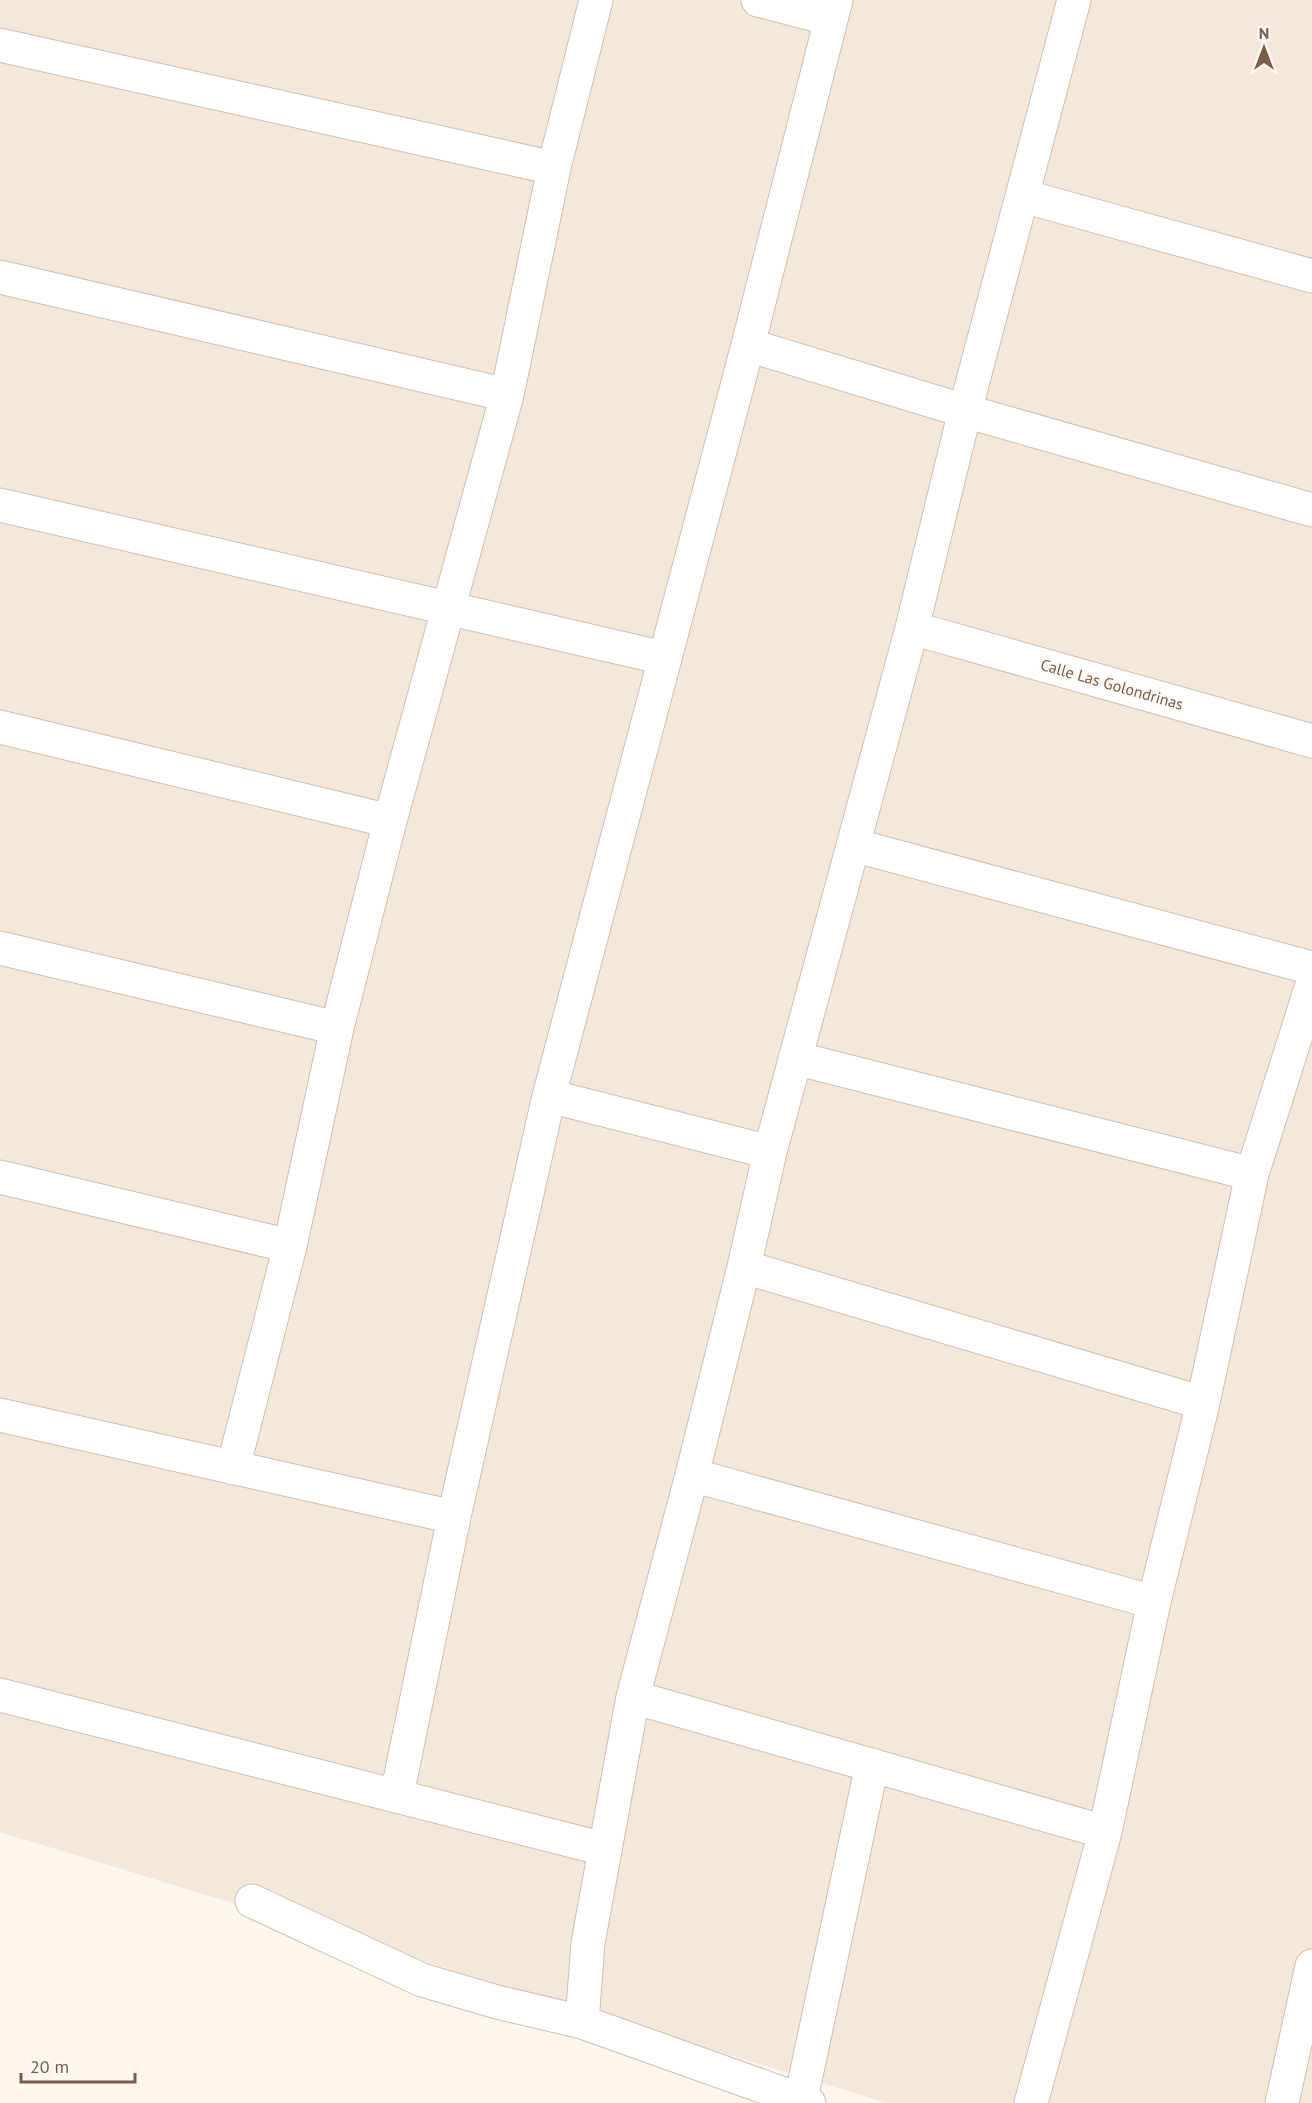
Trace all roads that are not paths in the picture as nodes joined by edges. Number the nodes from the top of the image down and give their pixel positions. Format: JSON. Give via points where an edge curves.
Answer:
{"nodes":[{"id":1,"x":596,"y":0,"type":"edge"},
{"id":2,"x":758,"y":0,"type":"edge"},
{"id":3,"x":1074,"y":0,"type":"edge"},
{"id":4,"x":834,"y":9,"type":"edge"},
{"id":5,"x":0,"y":45,"type":"edge"},
{"id":6,"x":554,"y":168,"type":"junction"},
{"id":7,"x":1023,"y":196,"type":"junction"},
{"id":8,"x":0,"y":276,"type":"edge"},
{"id":9,"x":1312,"y":276,"type":"edge"},
{"id":10,"x":748,"y":345,"type":"junction"},
{"id":11,"x":507,"y":395,"type":"junction"},
{"id":12,"x":965,"y":411,"type":"junction"},
{"id":13,"x":0,"y":505,"type":"edge"},
{"id":14,"x":1312,"y":510,"type":"edge"},
{"id":15,"x":449,"y":608,"type":"junction"},
{"id":16,"x":912,"y":628,"type":"junction"},
{"id":17,"x":664,"y":658,"type":"junction"},
{"id":18,"x":0,"y":727,"type":"edge"},
{"id":19,"x":1312,"y":741,"type":"edge"},
{"id":20,"x":390,"y":821,"type":"junction"},
{"id":21,"x":853,"y":844,"type":"junction"},
{"id":22,"x":0,"y":948,"type":"edge"},
{"id":23,"x":1312,"y":968,"type":"edge"},
{"id":24,"x":1312,"y":985,"type":"edge"},
{"id":25,"x":337,"y":1028,"type":"junction"},
{"id":26,"x":795,"y":1058,"type":"junction"},
{"id":27,"x":549,"y":1096,"type":"junction"},
{"id":28,"x":770,"y":1152,"type":"junction"},
{"id":29,"x":1252,"y":1174,"type":"junction"},
{"id":30,"x":0,"y":1177,"type":"edge"},
{"id":31,"x":290,"y":1246,"type":"junction"},
{"id":32,"x":744,"y":1267,"type":"junction"},
{"id":33,"x":1203,"y":1403,"type":"junction"},
{"id":34,"x":0,"y":1415,"type":"edge"},
{"id":35,"x":232,"y":1468,"type":"junction"},
{"id":36,"x":693,"y":1475,"type":"junction"},
{"id":37,"x":454,"y":1518,"type":"junction"},
{"id":38,"x":1154,"y":1602,"type":"junction"},
{"id":39,"x":0,"y":1695,"type":"edge"},
{"id":40,"x":633,"y":1697,"type":"junction"},
{"id":41,"x":872,"y":1765,"type":"junction"},
{"id":42,"x":397,"y":1795,"type":"junction"},
{"id":43,"x":1105,"y":1832,"type":"junction"},
{"id":44,"x":604,"y":1849,"type":"junction"},
{"id":45,"x":252,"y":1901,"type":"dead end"},
{"id":46,"x":1312,"y":1966,"type":"edge"},
{"id":47,"x":582,"y":2022,"type":"junction"},
{"id":48,"x":805,"y":2101,"type":"edge"},
{"id":49,"x":1031,"y":2103,"type":"edge"},
{"id":50,"x":1282,"y":2103,"type":"edge"}],
"edges":[{"from":1,"to":6,"type":"street"},
{"from":2,"to":4,"type":"street"},
{"from":3,"to":7,"type":"street"},
{"from":4,"to":10,"type":"street"},
{"from":5,"to":6,"type":"street"},
{"from":6,"to":11,"type":"street"},
{"from":7,"to":9,"type":"street"},
{"from":7,"to":12,"type":"street"},
{"from":8,"to":11,"type":"street"},
{"from":10,"to":12,"type":"street"},
{"from":10,"to":17,"type":"street"},
{"from":11,"to":15,"type":"street"},
{"from":12,"to":14,"type":"street"},
{"from":12,"to":16,"type":"street"},
{"from":13,"to":15,"type":"street"},
{"from":15,"to":17,"type":"street"},
{"from":15,"to":20,"type":"street"},
{"from":16,"to":19,"type":"street","name":"Calle Las Golondrinas"},
{"from":16,"to":21,"type":"street"},
{"from":17,"to":27,"type":"street"},
{"from":18,"to":20,"type":"street"},
{"from":20,"to":25,"type":"street"},
{"from":21,"to":23,"type":"street"},
{"from":21,"to":26,"type":"street"},
{"from":22,"to":25,"type":"street"},
{"from":24,"to":29,"type":"street"},
{"from":25,"to":31,"type":"street"},
{"from":26,"to":28,"type":"street"},
{"from":26,"to":29,"type":"street"},
{"from":27,"to":28,"type":"street"},
{"from":27,"to":37,"type":"street"},
{"from":28,"to":32,"type":"street"},
{"from":29,"to":33,"type":"street"},
{"from":30,"to":31,"type":"street"},
{"from":31,"to":35,"type":"street"},
{"from":32,"to":33,"type":"street"},
{"from":32,"to":36,"type":"street"},
{"from":33,"to":38,"type":"street"},
{"from":34,"to":35,"type":"street"},
{"from":35,"to":37,"type":"street"},
{"from":36,"to":38,"type":"street"},
{"from":36,"to":40,"type":"street"},
{"from":37,"to":42,"type":"street"},
{"from":38,"to":43,"type":"street"},
{"from":39,"to":42,"type":"street"},
{"from":40,"to":41,"type":"street"},
{"from":40,"to":44,"type":"street"},
{"from":41,"to":43,"type":"street"},
{"from":41,"to":48,"type":"street"},
{"from":42,"to":44,"type":"street"},
{"from":43,"to":49,"type":"street"},
{"from":44,"to":47,"type":"street","via":[[588,1943]]},
{"from":45,"to":47,"type":"street","via":[[422,1980]]},
{"from":46,"to":50,"type":"street"},
{"from":47,"to":48,"type":"street"}]}
